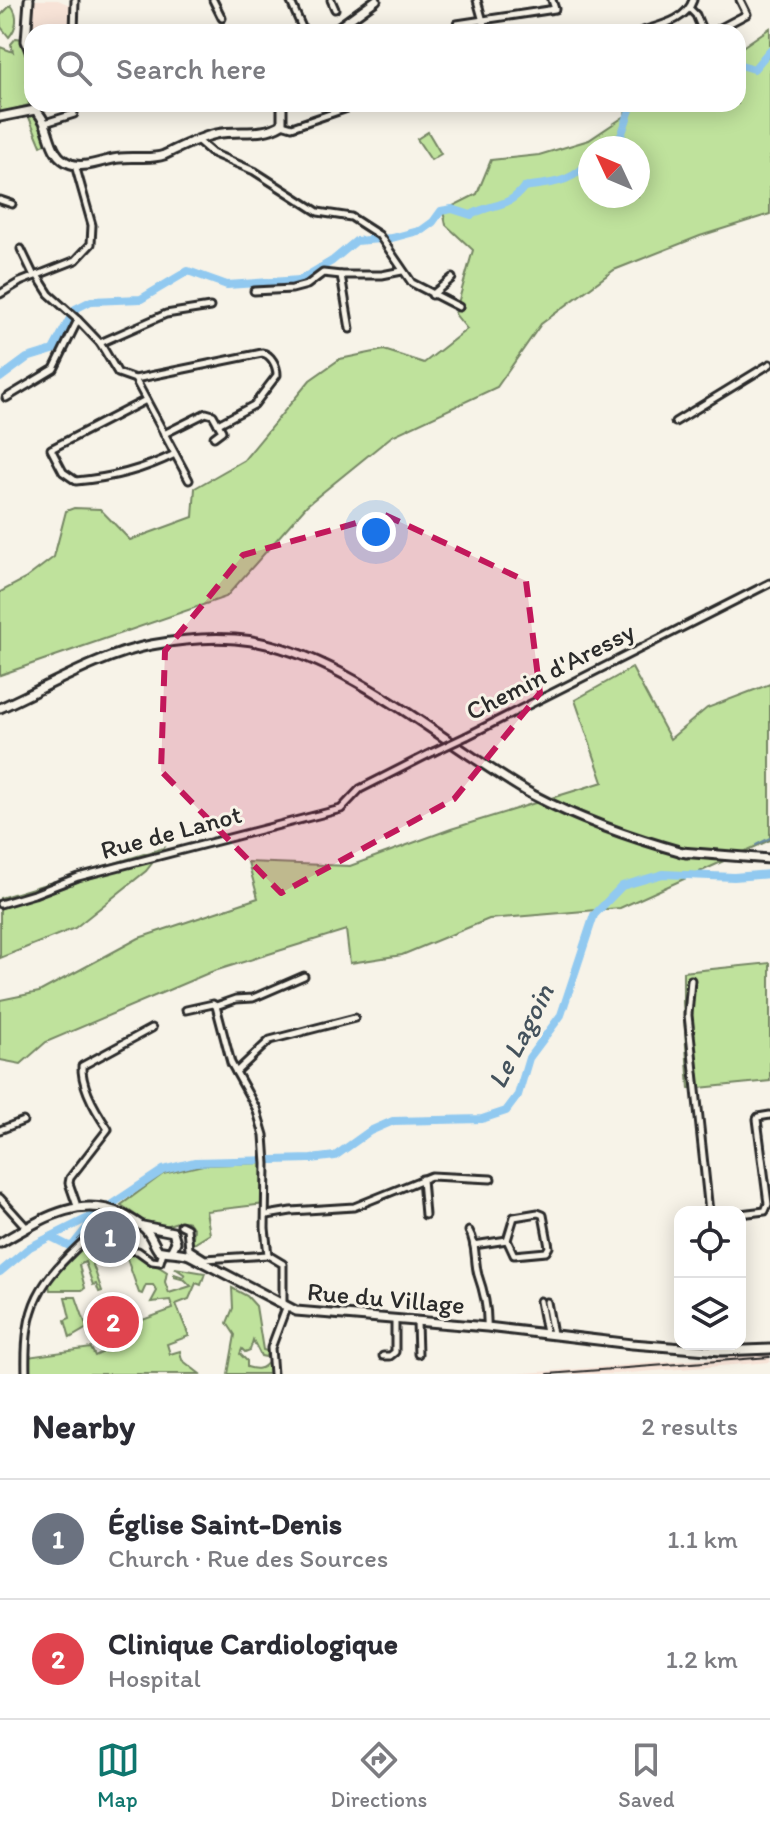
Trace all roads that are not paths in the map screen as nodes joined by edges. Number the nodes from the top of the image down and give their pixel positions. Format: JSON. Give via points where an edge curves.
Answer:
{"nodes":[{"id":1,"x":29,"y":0,"type":"edge"},
{"id":2,"x":75,"y":0,"type":"edge"},
{"id":3,"x":213,"y":0,"type":"edge"},
{"id":4,"x":290,"y":0,"type":"edge"},
{"id":5,"x":331,"y":0,"type":"edge"},
{"id":6,"x":376,"y":0,"type":"edge"},
{"id":7,"x":477,"y":0,"type":"edge"},
{"id":8,"x":552,"y":0,"type":"edge"},
{"id":9,"x":693,"y":0,"type":"edge"},
{"id":10,"x":740,"y":0,"type":"edge"},
{"id":11,"x":335,"y":9,"type":"dead end"},
{"id":12,"x":690,"y":9,"type":"junction"},
{"id":13,"x":222,"y":18,"type":"dead end"},
{"id":14,"x":483,"y":21,"type":"junction"},
{"id":15,"x":27,"y":24,"type":"edge"},
{"id":16,"x":74,"y":24,"type":"edge"},
{"id":17,"x":300,"y":24,"type":"edge"},
{"id":18,"x":343,"y":24,"type":"edge"},
{"id":19,"x":457,"y":24,"type":"dead end"},
{"id":20,"x":484,"y":24,"type":"edge"},
{"id":21,"x":663,"y":24,"type":"edge"},
{"id":22,"x":700,"y":24,"type":"edge"},
{"id":23,"x":732,"y":24,"type":"edge"},
{"id":24,"x":24,"y":110,"type":"edge"},
{"id":25,"x":39,"y":112,"type":"edge"},
{"id":26,"x":282,"y":112,"type":"edge"},
{"id":27,"x":336,"y":112,"type":"edge"},
{"id":28,"x":74,"y":114,"type":"dead end"},
{"id":29,"x":0,"y":117,"type":"edge"},
{"id":30,"x":45,"y":123,"type":"junction"},
{"id":31,"x":282,"y":124,"type":"junction"},
{"id":32,"x":196,"y":139,"type":"junction"},
{"id":33,"x":75,"y":165,"type":"junction"},
{"id":34,"x":0,"y":200,"type":"edge"},
{"id":35,"x":12,"y":204,"type":"dead end"},
{"id":36,"x":21,"y":249,"type":"dead end"},
{"id":37,"x":402,"y":271,"type":"junction"},
{"id":38,"x":341,"y":275,"type":"junction"},
{"id":39,"x":35,"y":276,"type":"junction"},
{"id":40,"x":452,"y":278,"type":"dead end"},
{"id":41,"x":254,"y":291,"type":"dead end"},
{"id":42,"x":0,"y":294,"type":"edge"},
{"id":43,"x":432,"y":295,"type":"junction"},
{"id":44,"x":210,"y":307,"type":"dead end"},
{"id":45,"x":459,"y":307,"type":"dead end"},
{"id":46,"x":78,"y":320,"type":"junction"},
{"id":47,"x":350,"y":329,"type":"dead end"},
{"id":48,"x":100,"y":343,"type":"junction"},
{"id":49,"x":770,"y":364,"type":"edge"},
{"id":50,"x":135,"y":379,"type":"junction"},
{"id":51,"x":6,"y":398,"type":"dead end"},
{"id":52,"x":146,"y":400,"type":"junction"},
{"id":53,"x":675,"y":422,"type":"dead end"},
{"id":54,"x":218,"y":424,"type":"junction"},
{"id":55,"x":164,"y":434,"type":"junction"},
{"id":56,"x":214,"y":437,"type":"dead end"},
{"id":57,"x":175,"y":454,"type":"junction"},
{"id":58,"x":189,"y":480,"type":"dead end"},
{"id":59,"x":770,"y":583,"type":"edge"},
{"id":60,"x":0,"y":710,"type":"edge"},
{"id":61,"x":351,"y":800,"type":"joint"},
{"id":62,"x":770,"y":859,"type":"edge"},
{"id":63,"x":0,"y":904,"type":"edge"},
{"id":64,"x":304,"y":976,"type":"dead end"},
{"id":65,"x":691,"y":980,"type":"dead end"},
{"id":66,"x":216,"y":1006,"type":"junction"},
{"id":67,"x":186,"y":1010,"type":"dead end"},
{"id":68,"x":355,"y":1018,"type":"dead end"},
{"id":69,"x":152,"y":1028,"type":"dead end"},
{"id":70,"x":236,"y":1072,"type":"junction"},
{"id":71,"x":770,"y":1115,"type":"edge"},
{"id":72,"x":23,"y":1121,"type":"dead end"},
{"id":73,"x":0,"y":1130,"type":"edge"},
{"id":74,"x":422,"y":1179,"type":"junction"},
{"id":75,"x":491,"y":1179,"type":"dead end"},
{"id":76,"x":0,"y":1198,"type":"edge"},
{"id":77,"x":77,"y":1206,"type":"junction"},
{"id":78,"x":708,"y":1206,"type":"edge"},
{"id":79,"x":768,"y":1213,"type":"edge"},
{"id":80,"x":746,"y":1214,"type":"edge"},
{"id":81,"x":267,"y":1215,"type":"junction"},
{"id":82,"x":425,"y":1216,"type":"dead end"},
{"id":83,"x":143,"y":1226,"type":"junction"},
{"id":84,"x":27,"y":1228,"type":"junction"},
{"id":85,"x":469,"y":1231,"type":"dead end"},
{"id":86,"x":169,"y":1239,"type":"junction"},
{"id":87,"x":507,"y":1240,"type":"junction"},
{"id":88,"x":0,"y":1243,"type":"edge"},
{"id":89,"x":154,"y":1243,"type":"junction"},
{"id":90,"x":474,"y":1245,"type":"junction"},
{"id":91,"x":268,"y":1255,"type":"junction"},
{"id":92,"x":149,"y":1258,"type":"junction"},
{"id":93,"x":544,"y":1301,"type":"dead end"},
{"id":94,"x":284,"y":1307,"type":"junction"},
{"id":95,"x":395,"y":1320,"type":"junction"},
{"id":96,"x":417,"y":1322,"type":"junction"},
{"id":97,"x":487,"y":1327,"type":"junction"},
{"id":98,"x":550,"y":1333,"type":"junction"},
{"id":99,"x":674,"y":1345,"type":"edge"},
{"id":100,"x":746,"y":1348,"type":"edge"},
{"id":101,"x":770,"y":1349,"type":"edge"},
{"id":102,"x":418,"y":1354,"type":"dead end"},
{"id":103,"x":383,"y":1356,"type":"dead end"},
{"id":104,"x":26,"y":1366,"type":"junction"},
{"id":105,"x":18,"y":1374,"type":"edge"},
{"id":106,"x":26,"y":1374,"type":"edge"},
{"id":107,"x":273,"y":1374,"type":"edge"}],
"edges":[{"from":1,"to":15,"type":"main road"},
{"from":2,"to":16,"type":"street"},
{"from":3,"to":13,"type":"street"},
{"from":4,"to":17,"type":"street"},
{"from":5,"to":11,"type":"street"},
{"from":6,"to":18,"type":"main road"},
{"from":7,"to":14,"type":"street"},
{"from":8,"to":14,"type":"street","via":[[555,9]]},
{"from":9,"to":12,"type":"street"},
{"from":10,"to":23,"type":"street","via":[[750,16]]},
{"from":12,"to":21,"type":"street"},
{"from":12,"to":22,"type":"street"},
{"from":14,"to":19,"type":"street"},
{"from":14,"to":20,"type":"street"},
{"from":24,"to":29,"type":"main road"},
{"from":25,"to":30,"type":"main road"},
{"from":26,"to":31,"type":"main road"},
{"from":27,"to":31,"type":"street","via":[[292,127]]},
{"from":28,"to":30,"type":"street"},
{"from":30,"to":33,"type":"main road","via":[[53,148]]},
{"from":31,"to":32,"type":"main road","via":[[272,130]]},
{"from":32,"to":33,"type":"main road","via":[[156,157]]},
{"from":32,"to":37,"type":"street","via":[[318,212],[351,217],[379,235]]},
{"from":33,"to":39,"type":"street","via":[[92,225],[91,244],[76,260]]},
{"from":34,"to":35,"type":"street"},
{"from":36,"to":39,"type":"street"},
{"from":37,"to":38,"type":"street"},
{"from":37,"to":43,"type":"street"},
{"from":38,"to":41,"type":"street","via":[[323,273],[292,289]]},
{"from":38,"to":47,"type":"street"},
{"from":39,"to":42,"type":"street"},
{"from":39,"to":46,"type":"street"},
{"from":40,"to":43,"type":"street"},
{"from":43,"to":45,"type":"street"},
{"from":44,"to":48,"type":"street","via":[[166,314]]},
{"from":46,"to":48,"type":"street"},
{"from":46,"to":51,"type":"street","via":[[54,369]]},
{"from":48,"to":50,"type":"street","via":[[118,373]]},
{"from":49,"to":53,"type":"street"},
{"from":50,"to":52,"type":"street"},
{"from":50,"to":54,"type":"street","via":[[267,354],[277,375],[254,405]]},
{"from":52,"to":55,"type":"street"},
{"from":52,"to":57,"type":"street","via":[[51,449],[63,472],[76,481],[91,480],[146,468]]},
{"from":54,"to":55,"type":"street","via":[[206,413]]},
{"from":54,"to":56,"type":"street","via":[[222,431]]},
{"from":55,"to":57,"type":"street"},
{"from":57,"to":58,"type":"street"},
{"from":59,"to":61,"type":"street","name":"Chemin d'Aressy","bridge":true,"via":[[360,789]]},
{"from":60,"to":62,"type":"main road","via":[[149,646],[206,638],[265,644],[328,667],[553,805],[608,829],[686,853]]},
{"from":61,"to":63,"type":"street","name":"Rue de Lanot","via":[[341,809],[78,877]]},
{"from":64,"to":66,"type":"street","via":[[253,998]]},
{"from":65,"to":78,"type":"street","via":[[689,1020]]},
{"from":66,"to":67,"type":"street"},
{"from":66,"to":70,"type":"street"},
{"from":68,"to":70,"type":"street","via":[[270,1040]]},
{"from":69,"to":77,"type":"street","via":[[82,1066],[108,1129],[70,1178]]},
{"from":70,"to":81,"type":"street","via":[[256,1108],[266,1153]]},
{"from":71,"to":79,"type":"street","via":[[757,1119]]},
{"from":72,"to":73,"type":"street"},
{"from":74,"to":75,"type":"street"},
{"from":74,"to":81,"type":"street","via":[[354,1207]]},
{"from":74,"to":82,"type":"street"},
{"from":76,"to":84,"type":"street"},
{"from":77,"to":83,"type":"main road","via":[[114,1211]]},
{"from":77,"to":84,"type":"main road"},
{"from":79,"to":80,"type":"street"},
{"from":81,"to":91,"type":"street"},
{"from":83,"to":86,"type":"main road","name":"Rue du Village"},
{"from":83,"to":89,"type":"main road"},
{"from":84,"to":88,"type":"main road"},
{"from":85,"to":90,"type":"street"},
{"from":86,"to":89,"type":"main road"},
{"from":86,"to":89,"type":"main road"},
{"from":86,"to":91,"type":"street","via":[[181,1225],[187,1228],[189,1249],[205,1259]]},
{"from":86,"to":92,"type":"street","via":[[160,1262]]},
{"from":86,"to":94,"type":"main road","name":"Rue du Village"},
{"from":87,"to":87,"type":"street","via":[[514,1255],[546,1252],[543,1215],[514,1217]]},
{"from":87,"to":90,"type":"street"},
{"from":89,"to":92,"type":"street"},
{"from":90,"to":97,"type":"street"},
{"from":91,"to":94,"type":"street","via":[[283,1264]]},
{"from":92,"to":104,"type":"street","via":[[138,1251],[102,1249],[88,1237],[53,1270],[38,1295]]},
{"from":93,"to":98,"type":"street"},
{"from":94,"to":95,"type":"main road","name":"Rue du Village"},
{"from":94,"to":107,"type":"street","via":[[271,1348]]},
{"from":95,"to":96,"type":"main road","name":"Rue du Village"},
{"from":95,"to":103,"type":"street","via":[[395,1352]]},
{"from":96,"to":97,"type":"main road","name":"Rue du Village"},
{"from":96,"to":102,"type":"street"},
{"from":97,"to":98,"type":"main road","name":"Rue du Village"},
{"from":98,"to":99,"type":"main road","name":"Rue du Village"},
{"from":100,"to":101,"type":"main road","name":"Rue du Village"},
{"from":104,"to":105,"type":"street"},
{"from":104,"to":106,"type":"street"}]}
